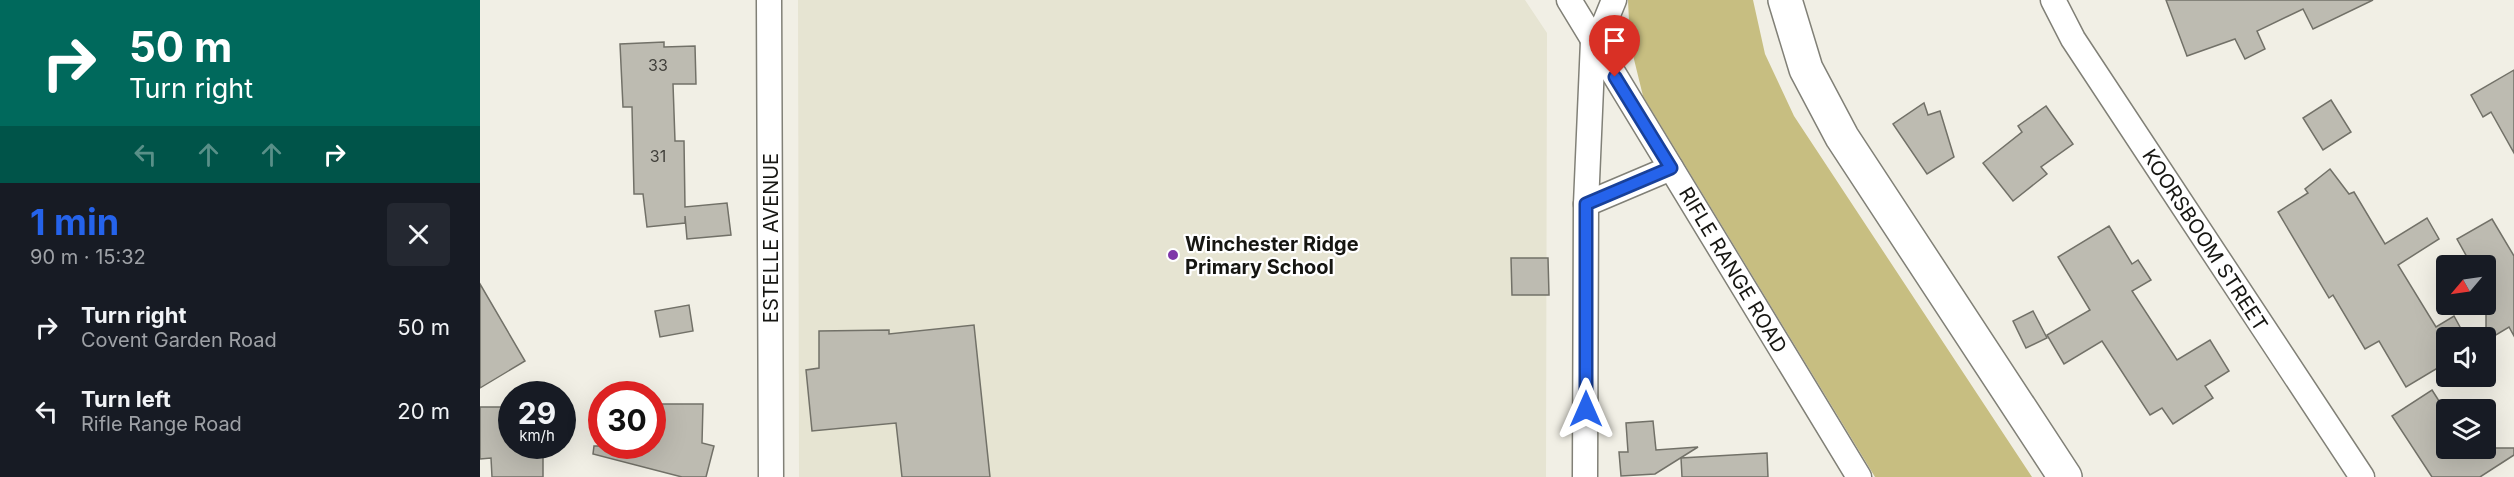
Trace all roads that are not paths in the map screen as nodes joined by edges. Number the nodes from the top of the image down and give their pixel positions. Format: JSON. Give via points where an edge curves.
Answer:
{"nodes":[{"id":1,"x":769,"y":0,"type":"edge"},
{"id":2,"x":1569,"y":0,"type":"edge"},
{"id":3,"x":1614,"y":0,"type":"edge"},
{"id":4,"x":1785,"y":0,"type":"edge"},
{"id":5,"x":2053,"y":0,"type":"edge"},
{"id":6,"x":1593,"y":40,"type":"junction"},
{"id":7,"x":1671,"y":168,"type":"junction"},
{"id":8,"x":1586,"y":204,"type":"junction"},
{"id":9,"x":771,"y":477,"type":"edge"},
{"id":10,"x":1585,"y":477,"type":"edge"},
{"id":11,"x":1859,"y":477,"type":"edge"},
{"id":12,"x":2065,"y":477,"type":"edge"},
{"id":13,"x":2362,"y":477,"type":"edge"}],
"edges":[{"from":1,"to":9,"type":"street","name":"ESTELLE AVENUE"},
{"from":2,"to":6,"type":"street","name":"RIFLE RANGE ROAD"},
{"from":3,"to":6,"type":"street"},
{"from":4,"to":12,"type":"main road","via":[[1806,69],[1842,137]]},
{"from":5,"to":13,"type":"street","name":"KOORSBOOM STREET","via":[[2079,48]]},
{"from":6,"to":7,"type":"street","name":"RIFLE RANGE ROAD"},
{"from":6,"to":8,"type":"street"},
{"from":7,"to":8,"type":"street"},
{"from":7,"to":11,"type":"street","name":"RIFLE RANGE ROAD"},
{"from":8,"to":10,"type":"street"}]}
